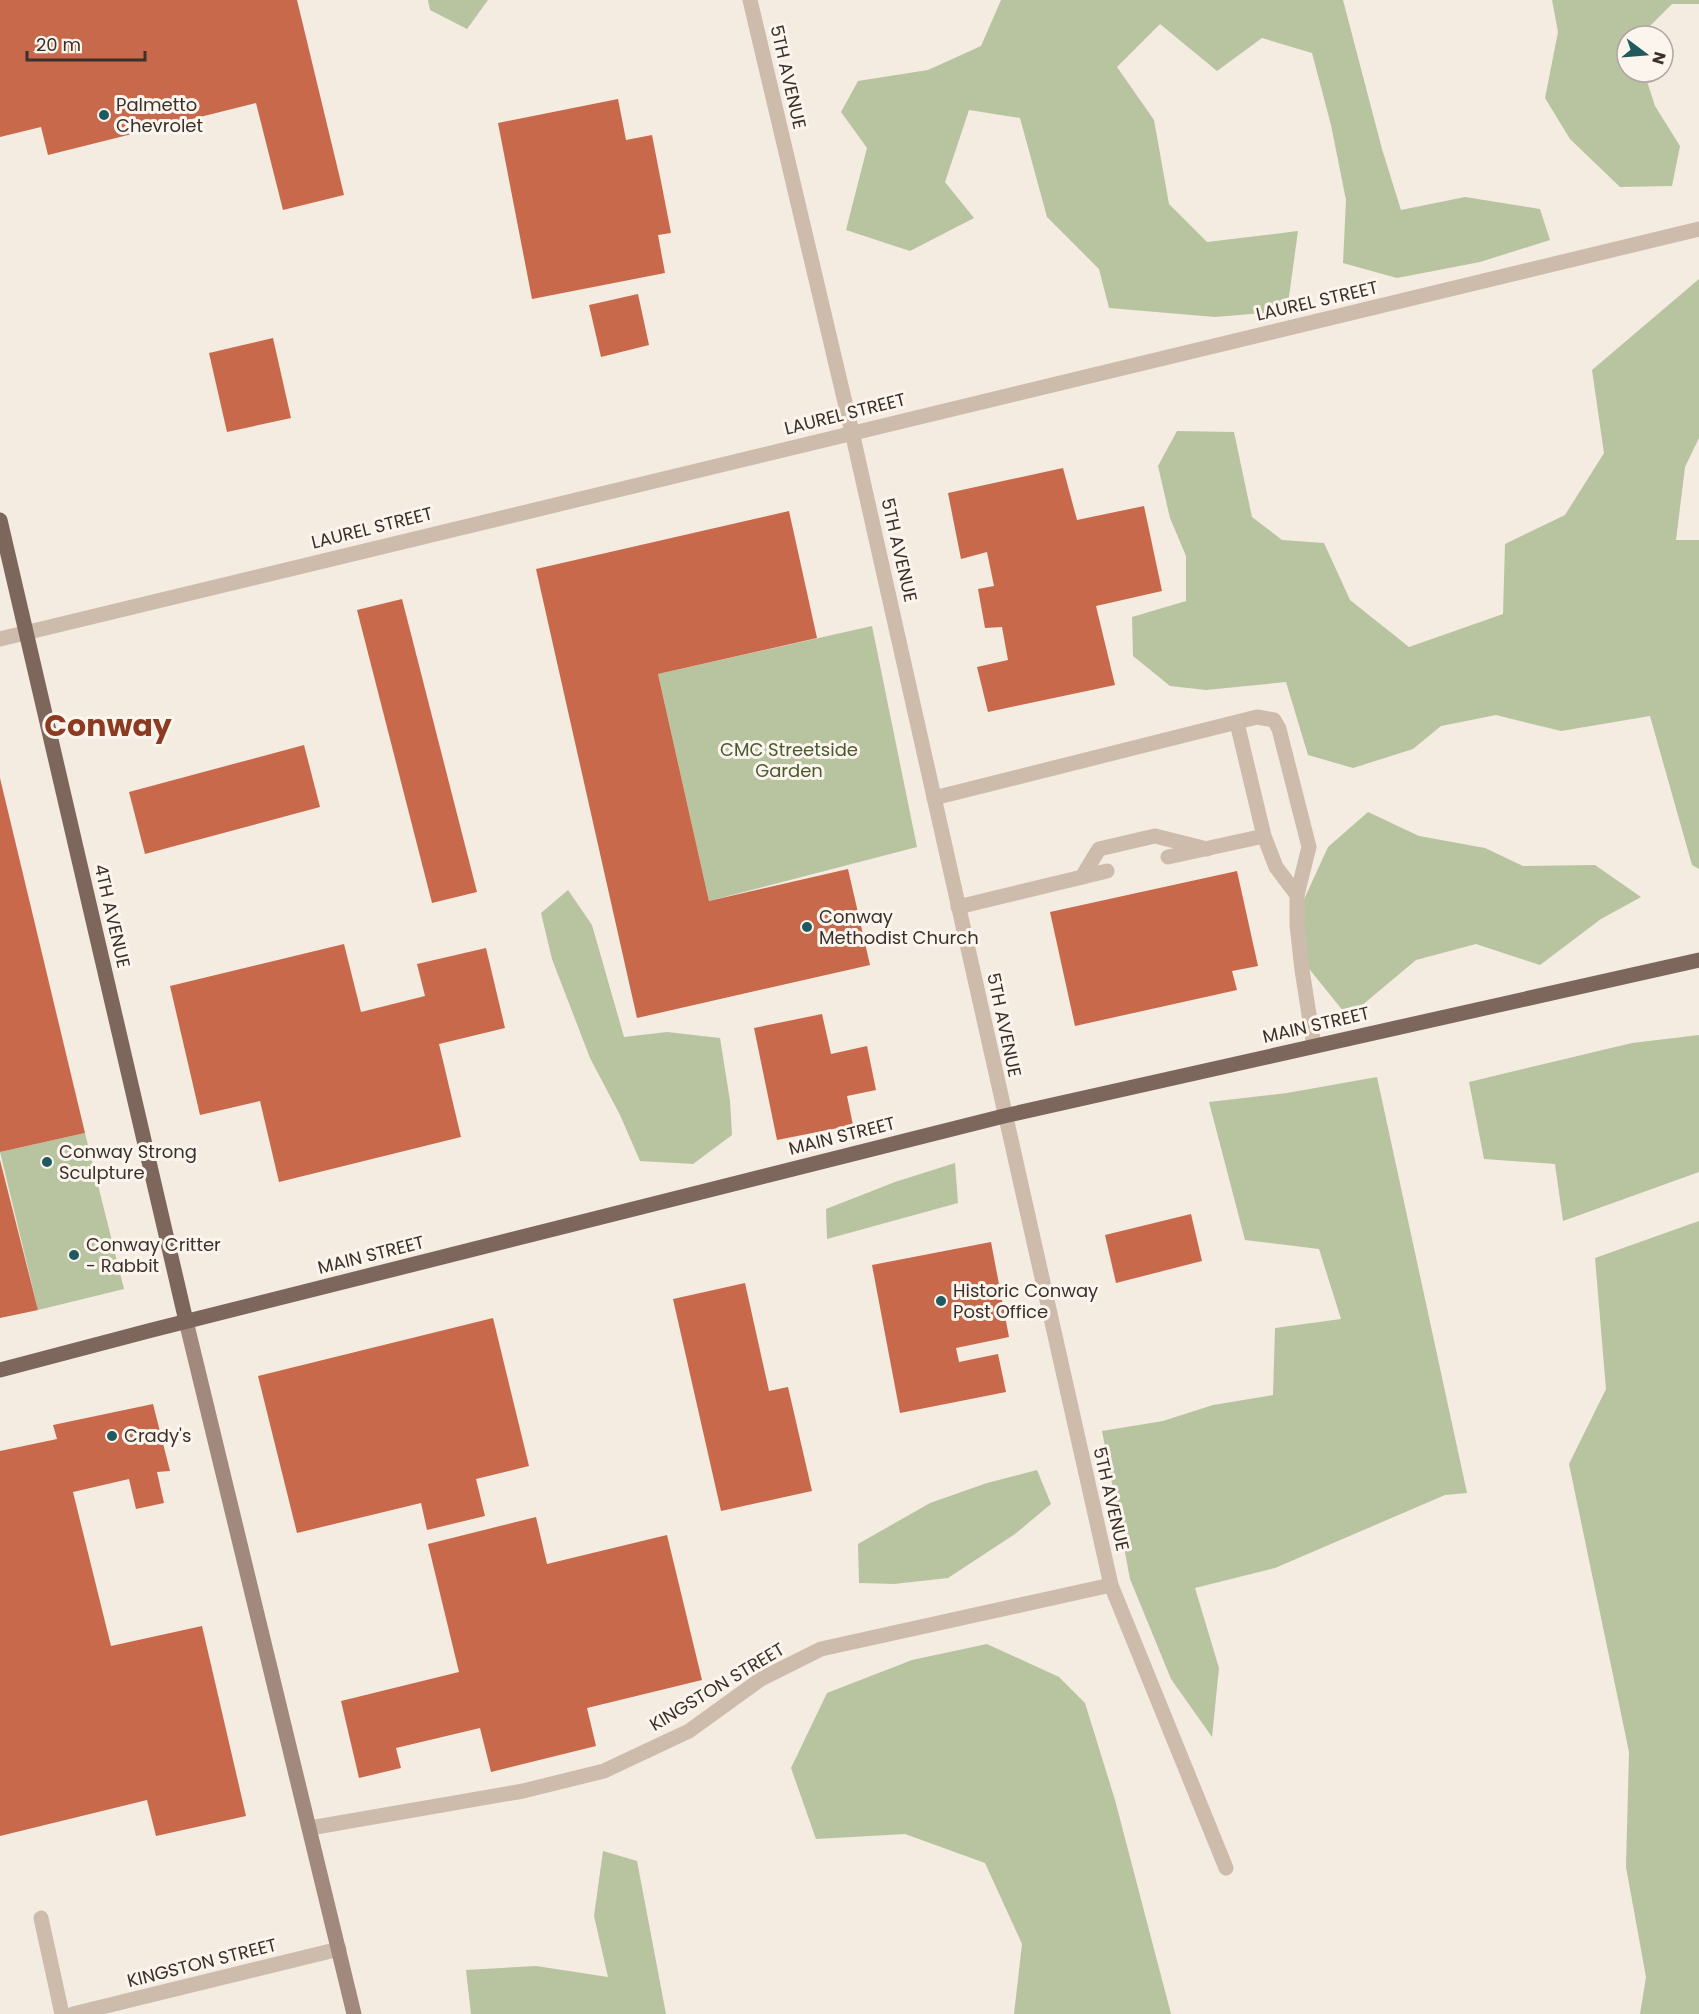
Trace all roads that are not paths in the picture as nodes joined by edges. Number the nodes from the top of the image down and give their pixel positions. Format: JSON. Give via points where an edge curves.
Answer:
{"nodes":[{"id":1,"x":750,"y":0,"type":"edge"},
{"id":2,"x":1699,"y":229,"type":"edge"},
{"id":3,"x":852,"y":432,"type":"junction"},
{"id":4,"x":0,"y":520,"type":"edge"},
{"id":5,"x":27,"y":632,"type":"junction"},
{"id":6,"x":0,"y":639,"type":"edge"},
{"id":7,"x":1236,"y":723,"type":"junction"},
{"id":8,"x":934,"y":798,"type":"junction"},
{"id":9,"x":1264,"y":836,"type":"junction"},
{"id":10,"x":1206,"y":849,"type":"junction"},
{"id":11,"x":1168,"y":857,"type":"dead end"},
{"id":12,"x":1107,"y":871,"type":"dead end"},
{"id":13,"x":1082,"y":877,"type":"junction"},
{"id":14,"x":1298,"y":895,"type":"junction"},
{"id":15,"x":958,"y":907,"type":"junction"},
{"id":16,"x":1699,"y":960,"type":"edge"},
{"id":17,"x":1314,"y":1046,"type":"junction"},
{"id":18,"x":1004,"y":1116,"type":"junction"},
{"id":19,"x":186,"y":1321,"type":"junction"},
{"id":20,"x":0,"y":1371,"type":"edge"},
{"id":21,"x":1110,"y":1585,"type":"junction"},
{"id":22,"x":310,"y":1828,"type":"junction"},
{"id":23,"x":1226,"y":1868,"type":"dead end"},
{"id":24,"x":41,"y":1918,"type":"dead end"},
{"id":25,"x":339,"y":1949,"type":"junction"},
{"id":26,"x":62,"y":2014,"type":"edge"},
{"id":27,"x":73,"y":2014,"type":"edge"},
{"id":28,"x":354,"y":2014,"type":"edge"}],
"edges":[{"from":1,"to":3,"type":"street","name":"5TH AVENUE"},
{"from":2,"to":3,"type":"street","name":"LAUREL STREET"},
{"from":3,"to":5,"type":"street","name":"LAUREL STREET"},
{"from":3,"to":8,"type":"street","name":"5TH AVENUE"},
{"from":4,"to":5,"type":"main road","name":"4TH AVENUE"},
{"from":5,"to":6,"type":"street","name":"LAUREL STREET"},
{"from":5,"to":19,"type":"main road","name":"4TH AVENUE"},
{"from":7,"to":8,"type":"street"},
{"from":7,"to":9,"type":"street"},
{"from":7,"to":14,"type":"street","via":[[1257,717],[1274,720],[1279,729],[1309,847]]},
{"from":8,"to":15,"type":"street","name":"5TH AVENUE"},
{"from":9,"to":10,"type":"street"},
{"from":9,"to":14,"type":"street","via":[[1276,867]]},
{"from":10,"to":11,"type":"street"},
{"from":10,"to":13,"type":"street","via":[[1155,836],[1099,849]]},
{"from":12,"to":13,"type":"street"},
{"from":13,"to":15,"type":"street"},
{"from":14,"to":17,"type":"street","via":[[1297,925]]},
{"from":15,"to":18,"type":"street","name":"5TH AVENUE"},
{"from":16,"to":17,"type":"main road","name":"MAIN STREET"},
{"from":17,"to":18,"type":"main road","name":"MAIN STREET"},
{"from":18,"to":19,"type":"main road","name":"MAIN STREET"},
{"from":18,"to":21,"type":"street","name":"5TH AVENUE"},
{"from":19,"to":20,"type":"main road","name":"MAIN STREET"},
{"from":19,"to":22,"type":"main road"},
{"from":21,"to":22,"type":"street","name":"KINGSTON STREET","via":[[821,1649],[761,1679],[689,1731],[604,1772],[523,1791]]},
{"from":21,"to":23,"type":"street","name":"5TH AVENUE"},
{"from":22,"to":25,"type":"main road"},
{"from":24,"to":26,"type":"street"},
{"from":25,"to":27,"type":"street","name":"KINGSTON STREET"},
{"from":25,"to":28,"type":"main road"}]}
